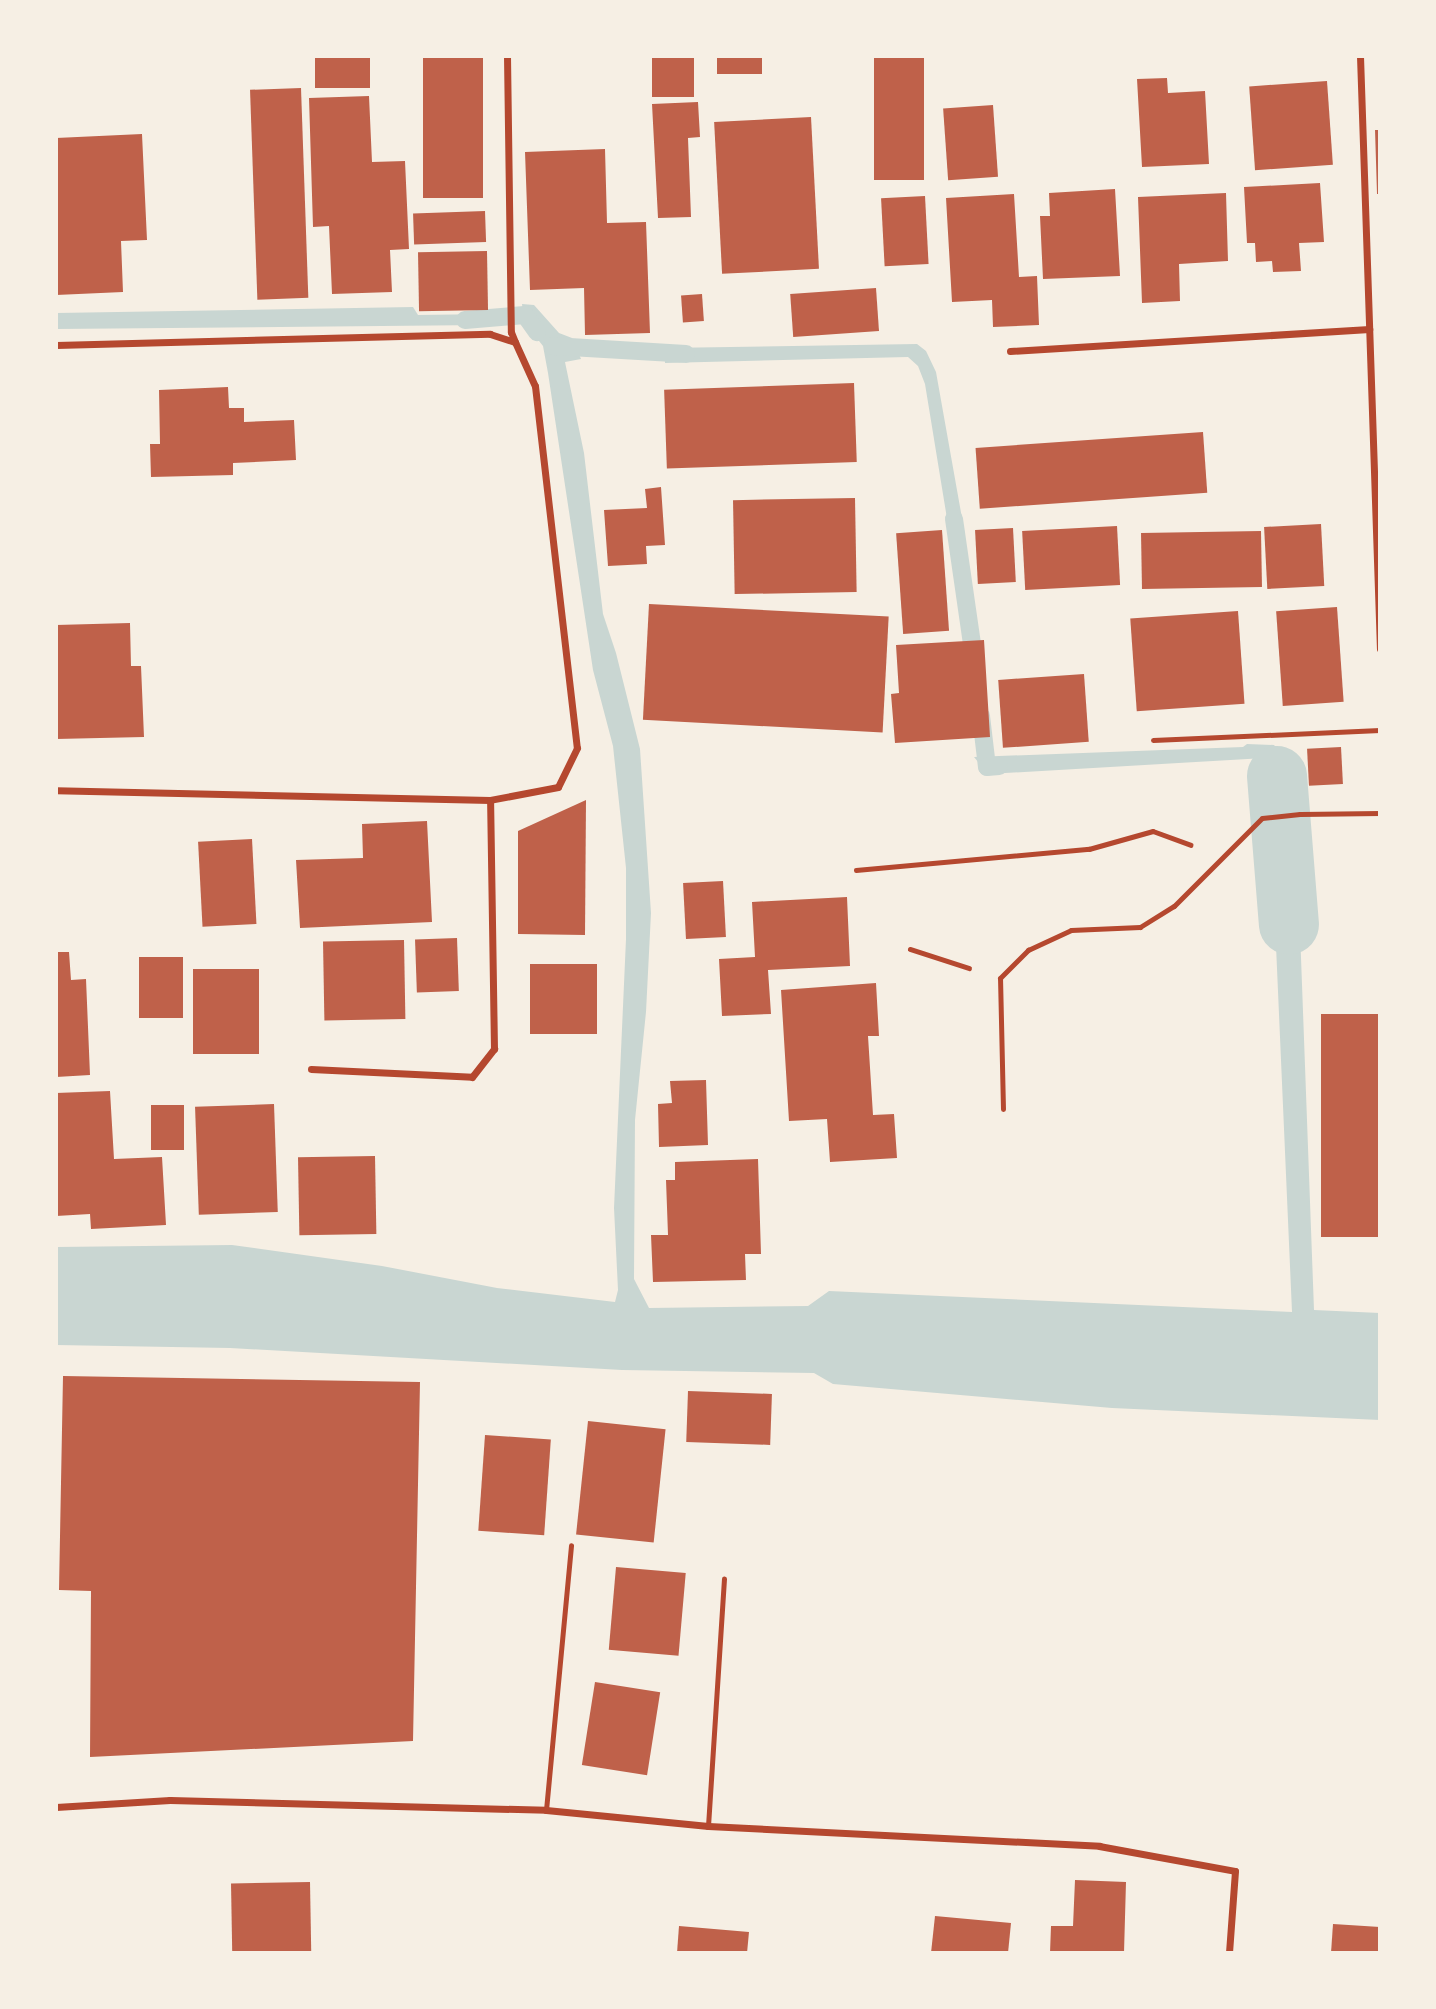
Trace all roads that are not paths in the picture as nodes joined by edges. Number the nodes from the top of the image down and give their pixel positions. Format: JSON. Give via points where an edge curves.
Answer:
{"nodes":[{"id":1,"x":507,"y":56,"type":"edge"},
{"id":2,"x":1360,"y":56,"type":"edge"},
{"id":3,"x":1369,"y":328,"type":"junction"},
{"id":4,"x":515,"y":342,"type":"junction"},
{"id":5,"x":56,"y":345,"type":"edge"},
{"id":6,"x":1010,"y":351,"type":"dead end"},
{"id":7,"x":1380,"y":649,"type":"edge"},
{"id":8,"x":1380,"y":730,"type":"edge"},
{"id":9,"x":1153,"y":740,"type":"dead end"},
{"id":10,"x":56,"y":790,"type":"edge"},
{"id":11,"x":490,"y":800,"type":"junction"},
{"id":12,"x":1380,"y":813,"type":"edge"},
{"id":13,"x":311,"y":1069,"type":"dead end"},
{"id":14,"x":1003,"y":1109,"type":"dead end"},
{"id":15,"x":571,"y":1545,"type":"dead end"},
{"id":16,"x":724,"y":1579,"type":"dead end"},
{"id":17,"x":56,"y":1807,"type":"edge"},
{"id":18,"x":546,"y":1810,"type":"junction"},
{"id":19,"x":708,"y":1826,"type":"junction"},
{"id":20,"x":1230,"y":1953,"type":"edge"}],
"edges":[{"from":1,"to":4,"type":"street","via":[[511,332]]},
{"from":2,"to":3,"type":"street"},
{"from":3,"to":6,"type":"street"},
{"from":3,"to":7,"type":"street"},
{"from":4,"to":5,"type":"street","via":[[490,334]]},
{"from":4,"to":11,"type":"street","via":[[535,386],[577,748],[558,787]]},
{"from":8,"to":9,"type":"lane"},
{"from":10,"to":11,"type":"street"},
{"from":11,"to":13,"type":"street","via":[[494,1049],[472,1077]]},
{"from":12,"to":14,"type":"lane","via":[[1262,818],[1174,906],[1140,927],[1071,930],[1028,950],[1000,978]]},
{"from":15,"to":18,"type":"lane"},
{"from":16,"to":19,"type":"lane"},
{"from":17,"to":18,"type":"street","via":[[170,1800]]},
{"from":18,"to":19,"type":"street"},
{"from":19,"to":20,"type":"street","via":[[1099,1846],[1235,1871]]}]}
